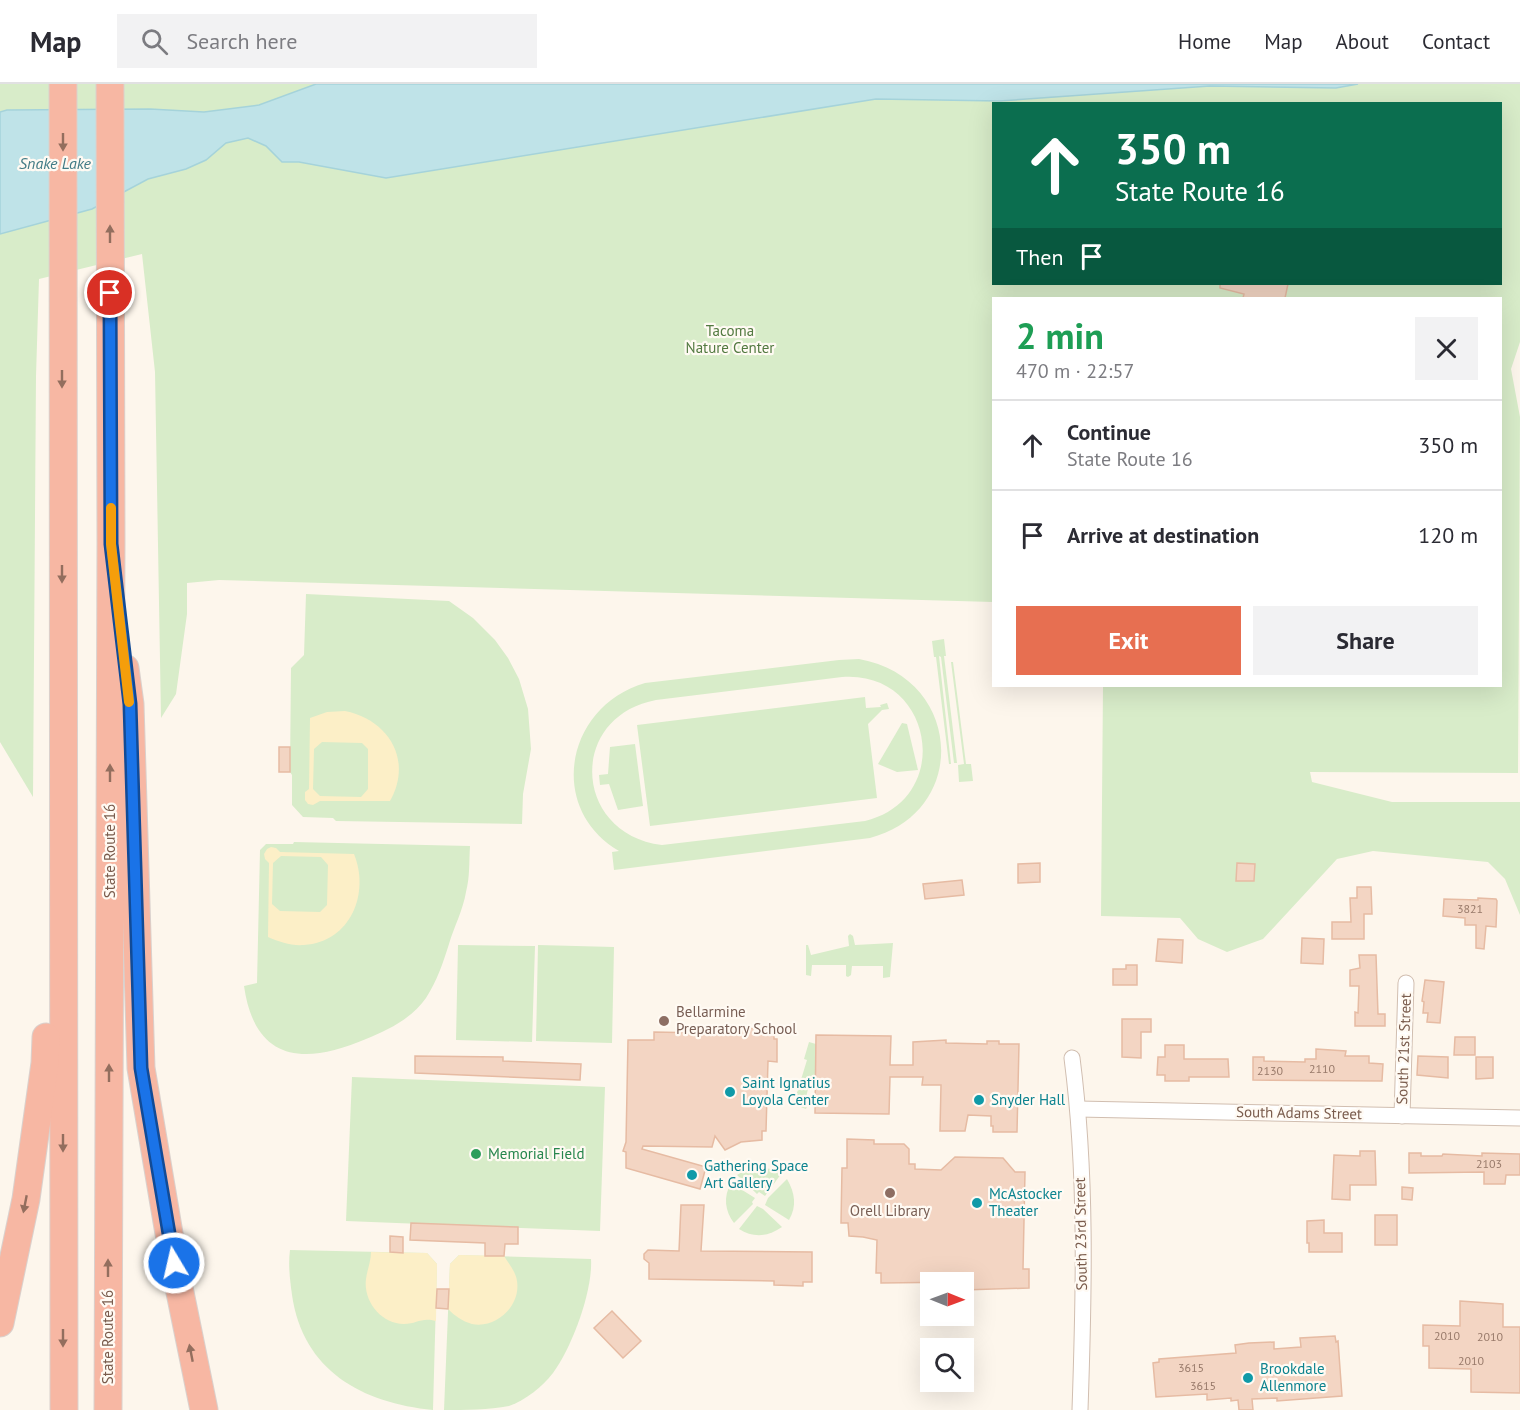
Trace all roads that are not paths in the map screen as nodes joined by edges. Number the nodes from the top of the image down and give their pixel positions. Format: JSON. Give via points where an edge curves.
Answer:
{"nodes":[{"id":1,"x":63,"y":84,"type":"edge"},
{"id":2,"x":110,"y":84,"type":"edge"},
{"id":3,"x":111,"y":544,"type":"junction"},
{"id":4,"x":62,"y":727,"type":"junction"},
{"id":5,"x":1406,"y":983,"type":"dead end"},
{"id":6,"x":1072,"y":1058,"type":"dead end"},
{"id":7,"x":1078,"y":1109,"type":"junction"},
{"id":8,"x":1402,"y":1116,"type":"junction"},
{"id":9,"x":1520,"y":1118,"type":"edge"},
{"id":10,"x":0,"y":1323,"type":"edge"},
{"id":11,"x":64,"y":1410,"type":"edge"},
{"id":12,"x":108,"y":1410,"type":"edge"},
{"id":13,"x":204,"y":1410,"type":"edge"},
{"id":14,"x":1080,"y":1410,"type":"edge"}],
"edges":[{"from":1,"to":4,"type":"highway","one_way":true},
{"from":3,"to":2,"type":"highway","name":"State Route 16","one_way":true},
{"from":12,"to":3,"type":"highway","name":"State Route 16","one_way":true},
{"from":13,"to":3,"type":"highway","one_way":true,"via":[[141,1068],[130,704]]},
{"from":4,"to":10,"type":"highway","one_way":true,"via":[[47,899],[45,1063],[26,1199]]},
{"from":4,"to":11,"type":"highway","one_way":true},
{"from":5,"to":8,"type":"street","name":"South 21st Street"},
{"from":6,"to":7,"type":"street","name":"South 23rd Street"},
{"from":7,"to":8,"type":"street","name":"South Adams Street"},
{"from":7,"to":14,"type":"street","name":"South 23rd Street","via":[[1083,1230]]},
{"from":8,"to":9,"type":"street","name":"South Adams Street"}]}
